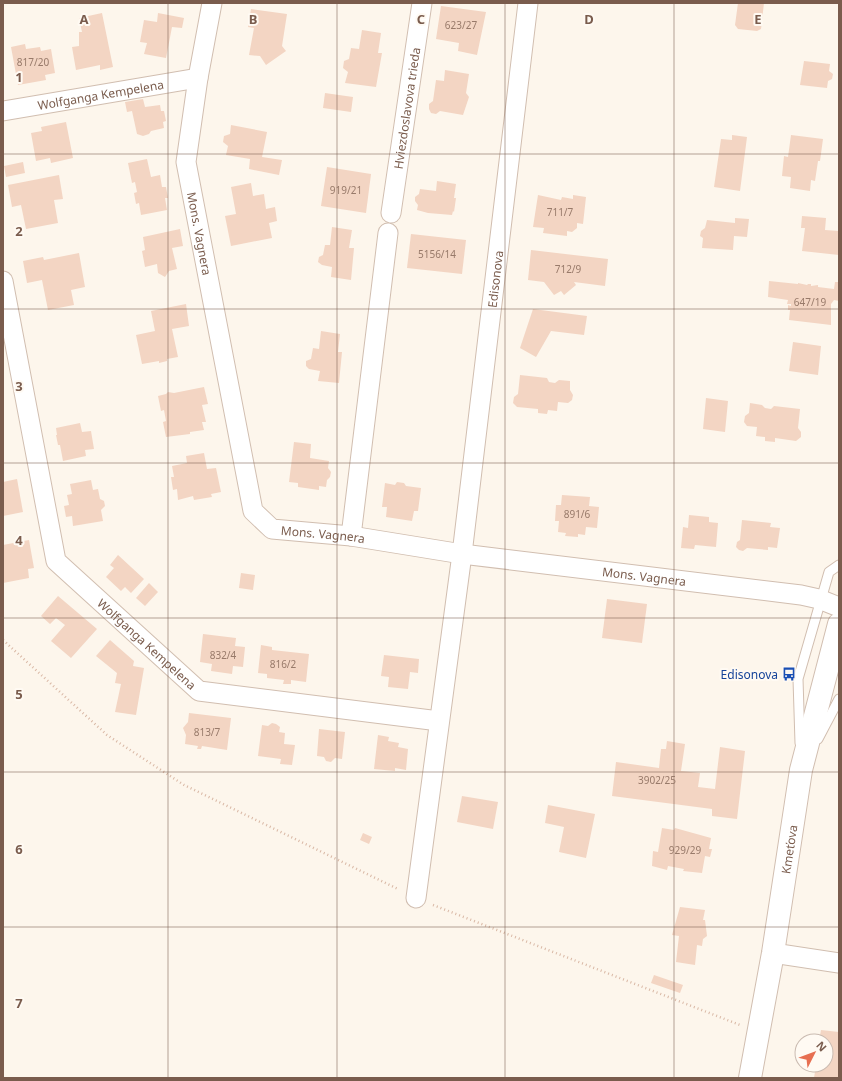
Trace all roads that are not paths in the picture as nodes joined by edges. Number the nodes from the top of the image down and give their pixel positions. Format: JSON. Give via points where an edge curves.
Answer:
{"nodes":[{"id":1,"x":212,"y":3,"type":"edge"},
{"id":2,"x":422,"y":3,"type":"edge"},
{"id":3,"x":528,"y":3,"type":"edge"},
{"id":4,"x":198,"y":78,"type":"junction"},
{"id":5,"x":3,"y":110,"type":"edge"},
{"id":6,"x":391,"y":213,"type":"dead end"},
{"id":7,"x":388,"y":233,"type":"dead end"},
{"id":8,"x":3,"y":281,"type":"edge"},
{"id":9,"x":351,"y":536,"type":"junction"},
{"id":10,"x":462,"y":554,"type":"junction"},
{"id":11,"x":839,"y":565,"type":"edge"},
{"id":12,"x":819,"y":599,"type":"junction"},
{"id":13,"x":839,"y":607,"type":"edge"},
{"id":14,"x":839,"y":624,"type":"edge"},
{"id":15,"x":839,"y":699,"type":"edge"},
{"id":16,"x":439,"y":721,"type":"junction"},
{"id":17,"x":801,"y":770,"type":"junction"},
{"id":18,"x":416,"y":898,"type":"road end"},
{"id":19,"x":773,"y":953,"type":"junction"},
{"id":20,"x":839,"y":964,"type":"edge"},
{"id":21,"x":750,"y":1078,"type":"edge"}],
"edges":[{"from":1,"to":4,"type":"street","name":"Mons. Vagnera"},
{"from":2,"to":6,"type":"street","name":"Hviezdoslavova trieda"},
{"from":3,"to":10,"type":"street","name":"Edisonova"},
{"from":4,"to":5,"type":"street","name":"Wolfganga Kempelena"},
{"from":4,"to":9,"type":"street","name":"Mons. Vagnera","via":[[186,162],[253,511],[272,529]]},
{"from":7,"to":9,"type":"street"},
{"from":8,"to":16,"type":"street","name":"Wolfganga Kempelena","via":[[56,561],[199,691]]},
{"from":9,"to":10,"type":"street","name":"Mons. Vagnera"},
{"from":10,"to":12,"type":"street","name":"Mons. Vagnera"},
{"from":10,"to":16,"type":"street"},
{"from":11,"to":12,"type":"lane","via":[[828,572]]},
{"from":12,"to":13,"type":"street","name":"Mons. Vagnera"},
{"from":12,"to":17,"type":"lane","via":[[798,680]]},
{"from":14,"to":17,"type":"street","name":"Kmeťova"},
{"from":15,"to":17,"type":"lane"},
{"from":16,"to":18,"type":"street"},
{"from":17,"to":19,"type":"street","name":"Kmeťova"},
{"from":19,"to":20,"type":"street"},
{"from":19,"to":21,"type":"street","name":"Kmeťova"}]}
